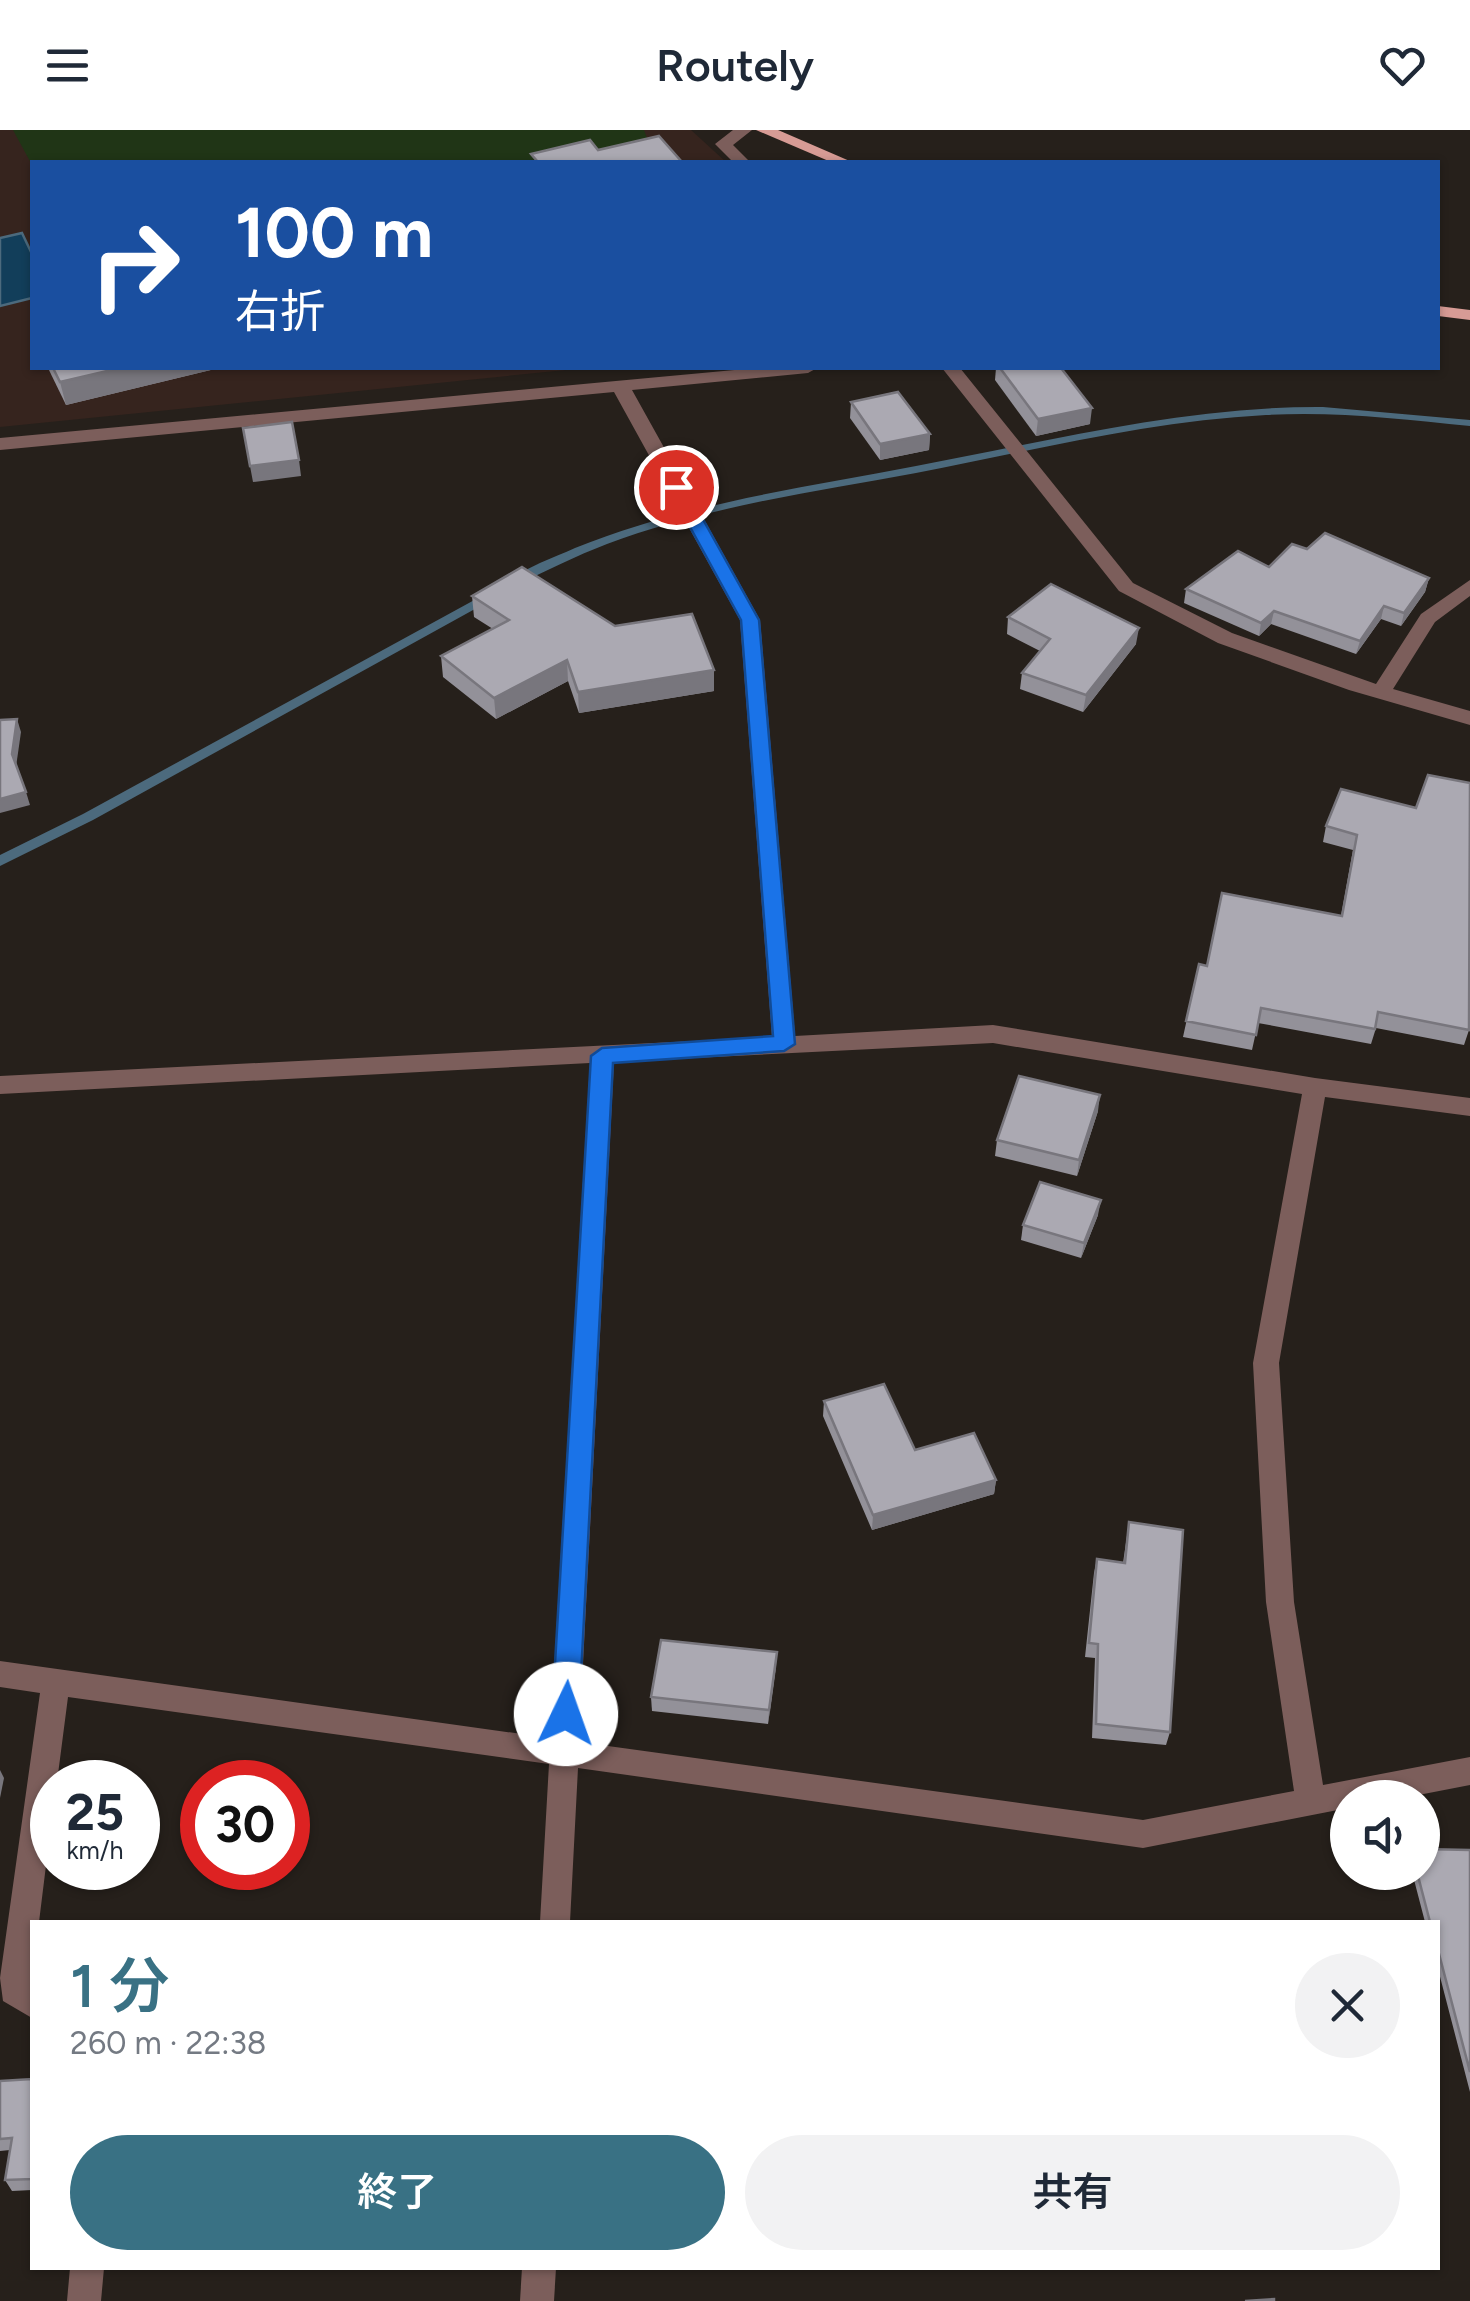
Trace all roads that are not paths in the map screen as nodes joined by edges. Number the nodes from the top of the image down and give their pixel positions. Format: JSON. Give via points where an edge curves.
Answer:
{"nodes":[{"id":1,"x":744,"y":130,"type":"edge"},
{"id":2,"x":764,"y":130,"type":"edge"},
{"id":3,"x":740,"y":160,"type":"edge"},
{"id":4,"x":839,"y":160,"type":"edge"},
{"id":5,"x":1440,"y":311,"type":"edge"},
{"id":6,"x":1470,"y":315,"type":"edge"},
{"id":7,"x":788,"y":370,"type":"edge"},
{"id":8,"x":953,"y":370,"type":"edge"},
{"id":9,"x":621,"y":387,"type":"junction"},
{"id":10,"x":0,"y":444,"type":"edge"},
{"id":11,"x":1470,"y":586,"type":"edge"},
{"id":12,"x":1381,"y":692,"type":"junction"},
{"id":13,"x":1470,"y":718,"type":"edge"},
{"id":14,"x":784,"y":1044,"type":"junction"},
{"id":15,"x":602,"y":1056,"type":"junction"},
{"id":16,"x":0,"y":1085,"type":"edge"},
{"id":17,"x":1316,"y":1086,"type":"junction"},
{"id":18,"x":1470,"y":1107,"type":"edge"},
{"id":19,"x":0,"y":1674,"type":"edge"},
{"id":20,"x":56,"y":1682,"type":"junction"},
{"id":21,"x":563,"y":1753,"type":"junction"},
{"id":22,"x":1470,"y":1771,"type":"edge"},
{"id":23,"x":1311,"y":1802,"type":"junction"},
{"id":24,"x":555,"y":1920,"type":"edge"},
{"id":25,"x":30,"y":2002,"type":"edge"},
{"id":26,"x":87,"y":2270,"type":"edge"},
{"id":27,"x":539,"y":2270,"type":"edge"},
{"id":28,"x":84,"y":2301,"type":"edge"},
{"id":29,"x":537,"y":2301,"type":"edge"}],
"edges":[{"from":1,"to":3,"type":"street","via":[[723,144]]},
{"from":2,"to":4,"type":"main road"},
{"from":5,"to":6,"type":"main road"},
{"from":7,"to":9,"type":"street"},
{"from":8,"to":12,"type":"street","via":[[1126,587],[1226,638]]},
{"from":9,"to":10,"type":"street"},
{"from":9,"to":14,"type":"street","via":[[750,620]]},
{"from":11,"to":12,"type":"street","via":[[1428,618]]},
{"from":12,"to":13,"type":"street"},
{"from":14,"to":15,"type":"street"},
{"from":14,"to":17,"type":"street","via":[[994,1034]]},
{"from":15,"to":16,"type":"street"},
{"from":15,"to":21,"type":"street"},
{"from":17,"to":18,"type":"street"},
{"from":17,"to":23,"type":"street","via":[[1266,1364],[1280,1602]]},
{"from":19,"to":20,"type":"street"},
{"from":20,"to":21,"type":"street"},
{"from":20,"to":25,"type":"street","via":[[14,1990]]},
{"from":21,"to":23,"type":"street","via":[[1142,1834]]},
{"from":21,"to":24,"type":"street"},
{"from":22,"to":23,"type":"street"},
{"from":26,"to":28,"type":"street"},
{"from":27,"to":29,"type":"street"}]}
